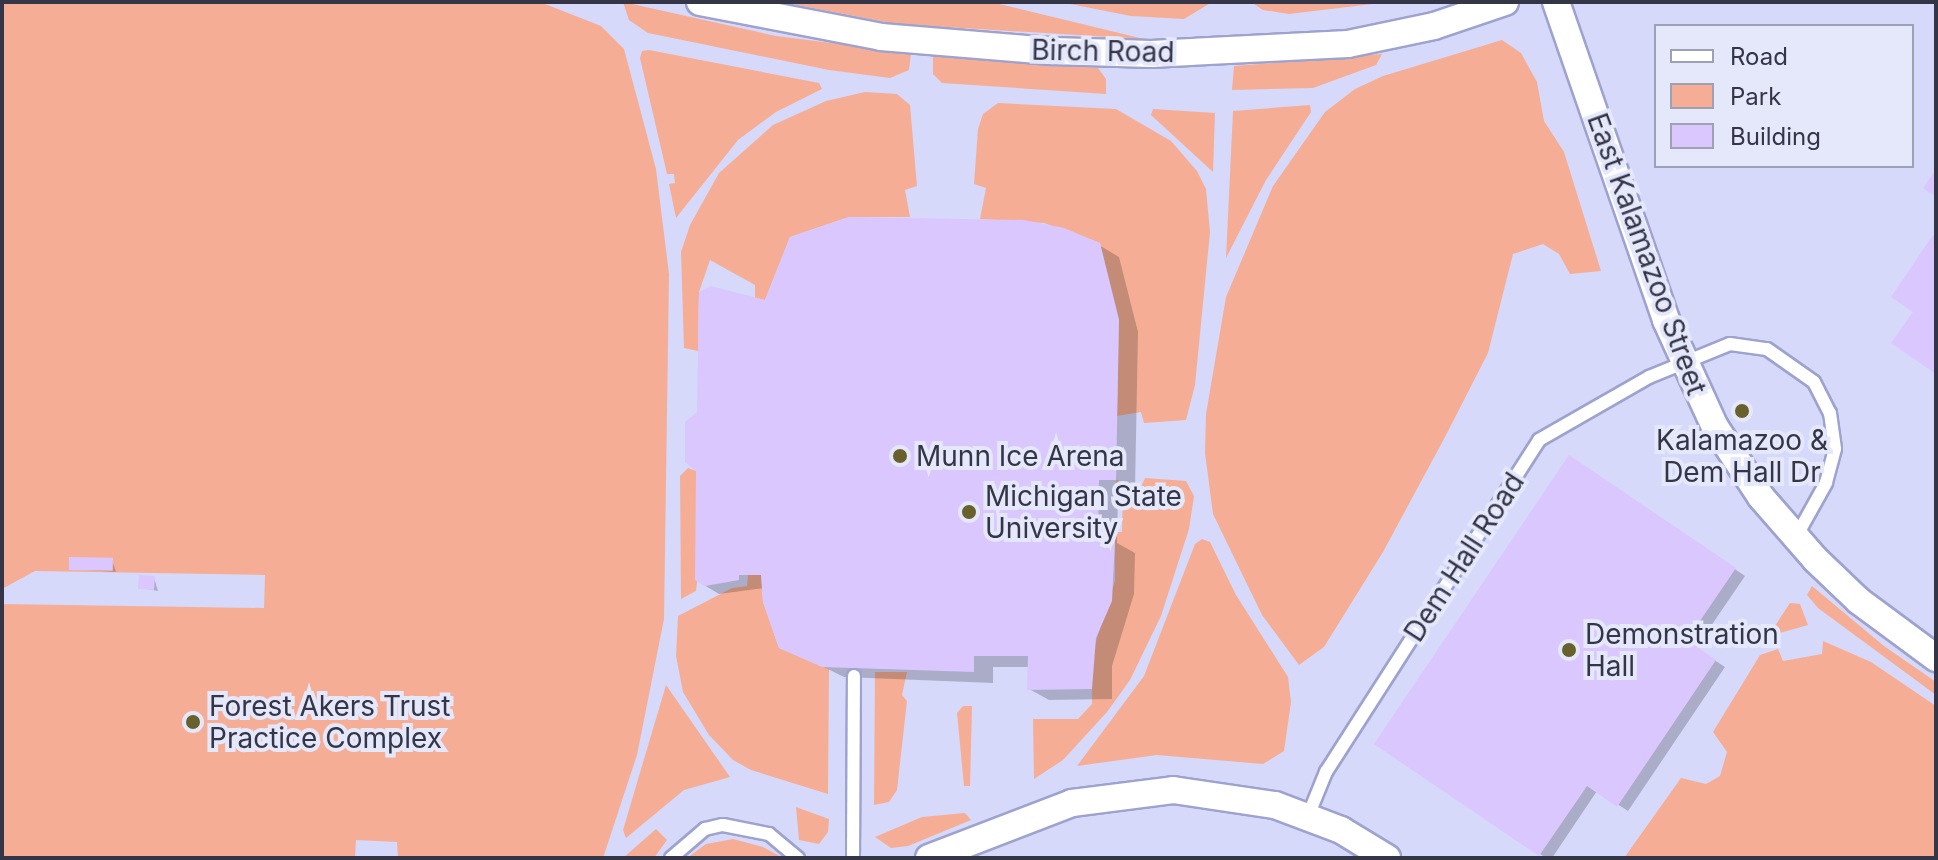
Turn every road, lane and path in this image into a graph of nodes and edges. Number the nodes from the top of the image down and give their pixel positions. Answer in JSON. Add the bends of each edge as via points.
{"nodes":[{"id":1,"x":700,"y":2,"type":"edge"},
{"id":2,"x":1505,"y":2,"type":"edge"},
{"id":3,"x":1556,"y":2,"type":"edge"},
{"id":4,"x":1682,"y":361,"type":"junction"},
{"id":5,"x":1796,"y":539,"type":"junction"},
{"id":6,"x":1936,"y":658,"type":"edge"},
{"id":7,"x":854,"y":676,"type":"dead end"},
{"id":8,"x":1308,"y":816,"type":"junction"},
{"id":9,"x":671,"y":858,"type":"edge"},
{"id":10,"x":798,"y":858,"type":"edge"},
{"id":11,"x":853,"y":858,"type":"edge"},
{"id":12,"x":929,"y":858,"type":"edge"},
{"id":13,"x":1387,"y":858,"type":"edge"}],
"edges":[{"from":1,"to":2,"type":"street","name":"Birch Road","via":[[881,37],[1151,54],[1348,44],[1434,26]]},
{"from":3,"to":4,"type":"street","name":"East Kalamazoo Street"},
{"from":4,"to":5,"type":"street","name":"East Kalamazoo Street","via":[[1731,452]]},
{"from":4,"to":5,"type":"lane","name":"Dem Hall Road","via":[[1730,344],[1749,345],[1785,357],[1814,382],[1830,413],[1835,449],[1826,483]]},
{"from":4,"to":8,"type":"lane","name":"Dem Hall Road","via":[[1539,440],[1326,772]]},
{"from":5,"to":6,"type":"street","name":"East Kalamazoo Street","via":[[1859,601]]},
{"from":7,"to":11,"type":"lane"},
{"from":8,"to":12,"type":"street","via":[[1241,797],[1139,791],[1072,803]]},
{"from":8,"to":13,"type":"street"},
{"from":9,"to":10,"type":"lane","via":[[705,829],[723,825],[769,834]]}]}
